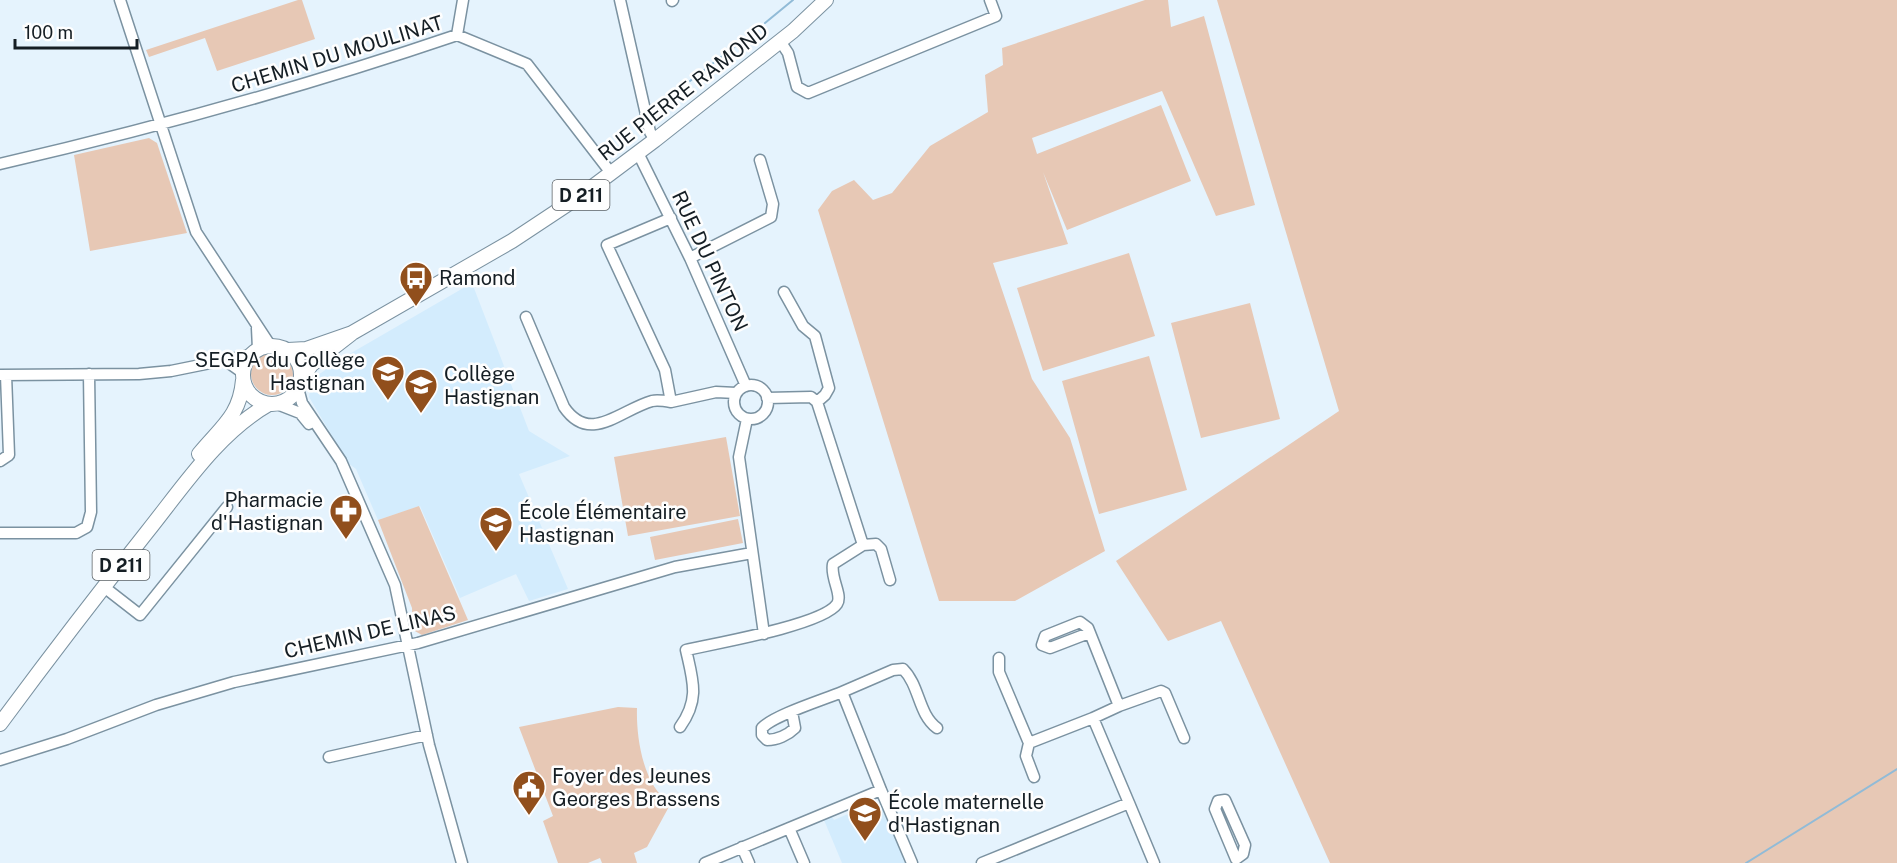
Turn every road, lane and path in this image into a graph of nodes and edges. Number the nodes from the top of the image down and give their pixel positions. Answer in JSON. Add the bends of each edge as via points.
{"nodes":[{"id":1,"x":120,"y":0,"type":"edge"},
{"id":2,"x":463,"y":0,"type":"edge"},
{"id":3,"x":620,"y":0,"type":"edge"},
{"id":4,"x":826,"y":0,"type":"edge"},
{"id":5,"x":838,"y":0,"type":"edge"},
{"id":6,"x":990,"y":0,"type":"edge"},
{"id":7,"x":793,"y":31,"type":"junction"},
{"id":8,"x":458,"y":35,"type":"junction"},
{"id":9,"x":780,"y":41,"type":"junction"},
{"id":10,"x":161,"y":125,"type":"junction"},
{"id":11,"x":655,"y":140,"type":"junction"},
{"id":12,"x":638,"y":153,"type":"junction"},
{"id":13,"x":760,"y":160,"type":"dead end"},
{"id":14,"x":0,"y":164,"type":"edge"},
{"id":15,"x":611,"y":173,"type":"junction"},
{"id":16,"x":671,"y":218,"type":"junction"},
{"id":17,"x":690,"y":258,"type":"junction"},
{"id":18,"x":784,"y":292,"type":"dead end"},
{"id":19,"x":526,"y":317,"type":"dead end"},
{"id":20,"x":352,"y":333,"type":"junction"},
{"id":21,"x":259,"y":350,"type":"junction"},
{"id":22,"x":288,"y":350,"type":"junction"},
{"id":23,"x":226,"y":361,"type":"junction"},
{"id":24,"x":89,"y":374,"type":"junction"},
{"id":25,"x":3,"y":375,"type":"edge"},
{"id":26,"x":243,"y":376,"type":"junction"},
{"id":27,"x":300,"y":384,"type":"junction"},
{"id":28,"x":746,"y":386,"type":"junction"},
{"id":29,"x":736,"y":393,"type":"junction"},
{"id":30,"x":767,"y":398,"type":"junction"},
{"id":31,"x":670,"y":402,"type":"junction"},
{"id":32,"x":817,"y":402,"type":"junction"},
{"id":33,"x":273,"y":404,"type":"junction"},
{"id":34,"x":747,"y":419,"type":"junction"},
{"id":35,"x":0,"y":461,"type":"edge"},
{"id":36,"x":227,"y":507,"type":"dead end"},
{"id":37,"x":0,"y":533,"type":"edge"},
{"id":38,"x":863,"y":545,"type":"junction"},
{"id":39,"x":752,"y":553,"type":"junction"},
{"id":40,"x":109,"y":568,"type":"junction"},
{"id":41,"x":890,"y":580,"type":"dead end"},
{"id":42,"x":104,"y":587,"type":"junction"},
{"id":43,"x":1089,"y":633,"type":"dead end"},
{"id":44,"x":764,"y":634,"type":"junction"},
{"id":45,"x":407,"y":646,"type":"junction"},
{"id":46,"x":999,"y":658,"type":"dead end"},
{"id":47,"x":842,"y":692,"type":"junction"},
{"id":48,"x":1119,"y":706,"type":"junction"},
{"id":49,"x":0,"y":712,"type":"edge"},
{"id":50,"x":792,"y":712,"type":"dead end"},
{"id":51,"x":1093,"y":718,"type":"junction"},
{"id":52,"x":0,"y":724,"type":"edge"},
{"id":53,"x":680,"y":727,"type":"dead end"},
{"id":54,"x":937,"y":728,"type":"dead end"},
{"id":55,"x":427,"y":735,"type":"junction"},
{"id":56,"x":1184,"y":738,"type":"dead end"},
{"id":57,"x":1029,"y":744,"type":"junction"},
{"id":58,"x":329,"y":757,"type":"dead end"},
{"id":59,"x":0,"y":760,"type":"edge"},
{"id":60,"x":1034,"y":777,"type":"dead end"},
{"id":61,"x":881,"y":790,"type":"junction"},
{"id":62,"x":1129,"y":803,"type":"junction"},
{"id":63,"x":789,"y":828,"type":"junction"},
{"id":64,"x":742,"y":847,"type":"junction"},
{"id":65,"x":1237,"y":861,"type":"edge"},
{"id":66,"x":459,"y":862,"type":"edge"},
{"id":67,"x":705,"y":863,"type":"edge"},
{"id":68,"x":749,"y":863,"type":"edge"},
{"id":69,"x":804,"y":863,"type":"edge"},
{"id":70,"x":912,"y":863,"type":"edge"},
{"id":71,"x":982,"y":863,"type":"edge"},
{"id":72,"x":1154,"y":863,"type":"edge"}],
"edges":[{"from":1,"to":10,"type":"street"},
{"from":2,"to":8,"type":"street"},
{"from":3,"to":11,"type":"street"},
{"from":4,"to":7,"type":"main road","name":"RUE PIERRE RAMOND","number":"D 211"},
{"from":5,"to":7,"type":"main road","name":"RUE PIERRE RAMOND","number":"D 211"},
{"from":6,"to":9,"type":"street","via":[[996,16],[808,93],[797,87],[788,52]]},
{"from":7,"to":9,"type":"main road","name":"RUE PIERRE RAMOND","number":"D 211"},
{"from":8,"to":10,"type":"street","name":"CHEMIN DU MOULINAT","via":[[334,77]]},
{"from":8,"to":15,"type":"street","name":"CHEMIN DU MOULINAT","via":[[527,63]]},
{"from":9,"to":11,"type":"main road","name":"RUE PIERRE RAMOND","number":"D 211"},
{"from":10,"to":14,"type":"street","name":"CHEMIN DU MOULINAT"},
{"from":10,"to":21,"type":"street","via":[[196,232],[257,328]]},
{"from":11,"to":12,"type":"main road","name":"RUE PIERRE RAMOND","number":"D 211"},
{"from":12,"to":15,"type":"main road","name":"RUE PIERRE RAMOND","number":"D 211"},
{"from":12,"to":16,"type":"street","name":"RUE DU PINTON"},
{"from":13,"to":17,"type":"street","via":[[773,204],[771,217]]},
{"from":15,"to":20,"type":"main road","name":"RUE PIERRE RAMOND","number":"D 211","via":[[512,241]]},
{"from":16,"to":17,"type":"street","name":"RUE DU PINTON"},
{"from":16,"to":31,"type":"street","via":[[607,244],[665,370]]},
{"from":17,"to":28,"type":"street","name":"RUE DU PINTON"},
{"from":18,"to":32,"type":"street","via":[[819,347],[829,388]]},
{"from":19,"to":31,"type":"street","via":[[572,418],[594,425],[654,400]]},
{"from":20,"to":22,"type":"main road","name":"RUE PIERRE RAMOND","number":"D 211","via":[[306,349]]},
{"from":20,"to":27,"type":"main road","name":"RUE PIERRE RAMOND","number":"D 211","via":[[311,365]]},
{"from":21,"to":22,"type":"main road"},
{"from":21,"to":23,"type":"street"},
{"from":21,"to":26,"type":"main road"},
{"from":22,"to":27,"type":"main road","via":[[299,363]]},
{"from":23,"to":24,"type":"street","via":[[171,371]]},
{"from":23,"to":26,"type":"street"},
{"from":24,"to":25,"type":"street"},
{"from":24,"to":37,"type":"street","via":[[91,512],[87,527],[76,533]]},
{"from":25,"to":35,"type":"street","via":[[9,455]]},
{"from":26,"to":33,"type":"main road","via":[[252,396]]},
{"from":26,"to":40,"type":"main road","number":"D 211","via":[[241,402],[236,410]]},
{"from":27,"to":33,"type":"main road","via":[[293,396]]},
{"from":27,"to":45,"type":"street","via":[[302,403],[340,461],[388,568],[400,601]]},
{"from":28,"to":29,"type":"street"},
{"from":28,"to":30,"type":"street","via":[[757,387]]},
{"from":29,"to":31,"type":"street","via":[[716,392]]},
{"from":29,"to":34,"type":"street","via":[[734,407]]},
{"from":30,"to":32,"type":"street","via":[[811,397]]},
{"from":30,"to":34,"type":"street","via":[[762,414]]},
{"from":32,"to":38,"type":"street"},
{"from":33,"to":42,"type":"main road","number":"D 211","via":[[244,421],[215,449]]},
{"from":33,"to":45,"type":"street","via":[[295,410],[306,419],[334,464],[382,570],[400,636]]},
{"from":34,"to":39,"type":"street","via":[[739,457]]},
{"from":36,"to":42,"type":"street","via":[[140,615]]},
{"from":38,"to":41,"type":"street","via":[[876,544],[881,549]]},
{"from":38,"to":44,"type":"street","via":[[834,564],[831,573],[838,604],[828,612]]},
{"from":39,"to":44,"type":"street"},
{"from":39,"to":45,"type":"street","name":"CHEMIN DE LINAS","via":[[675,567]]},
{"from":40,"to":42,"type":"street"},
{"from":40,"to":49,"type":"main road","number":"D 211"},
{"from":42,"to":52,"type":"main road","number":"D 211"},
{"from":43,"to":48,"type":"street"},
{"from":44,"to":53,"type":"street","via":[[686,650],[694,685],[692,709]]},
{"from":45,"to":55,"type":"street"},
{"from":45,"to":59,"type":"street","name":"CHEMIN DE LINAS","via":[[234,682]]},
{"from":46,"to":57,"type":"street","via":[[999,672]]},
{"from":47,"to":50,"type":"street"},
{"from":47,"to":54,"type":"street","via":[[903,669],[910,676],[928,722]]},
{"from":47,"to":61,"type":"street"},
{"from":48,"to":51,"type":"street"},
{"from":48,"to":56,"type":"street","via":[[1161,691]]},
{"from":51,"to":57,"type":"street"},
{"from":51,"to":62,"type":"street"},
{"from":55,"to":58,"type":"street"},
{"from":55,"to":66,"type":"street"},
{"from":57,"to":60,"type":"street","via":[[1026,756]]},
{"from":61,"to":63,"type":"street"},
{"from":61,"to":70,"type":"street"},
{"from":62,"to":71,"type":"street"},
{"from":62,"to":72,"type":"street"},
{"from":63,"to":64,"type":"street"},
{"from":63,"to":69,"type":"street"},
{"from":64,"to":67,"type":"street"},
{"from":64,"to":68,"type":"street"},
{"from":65,"to":65,"type":"street","via":[[1215,809],[1218,801],[1228,804],[1245,845]]}]}
